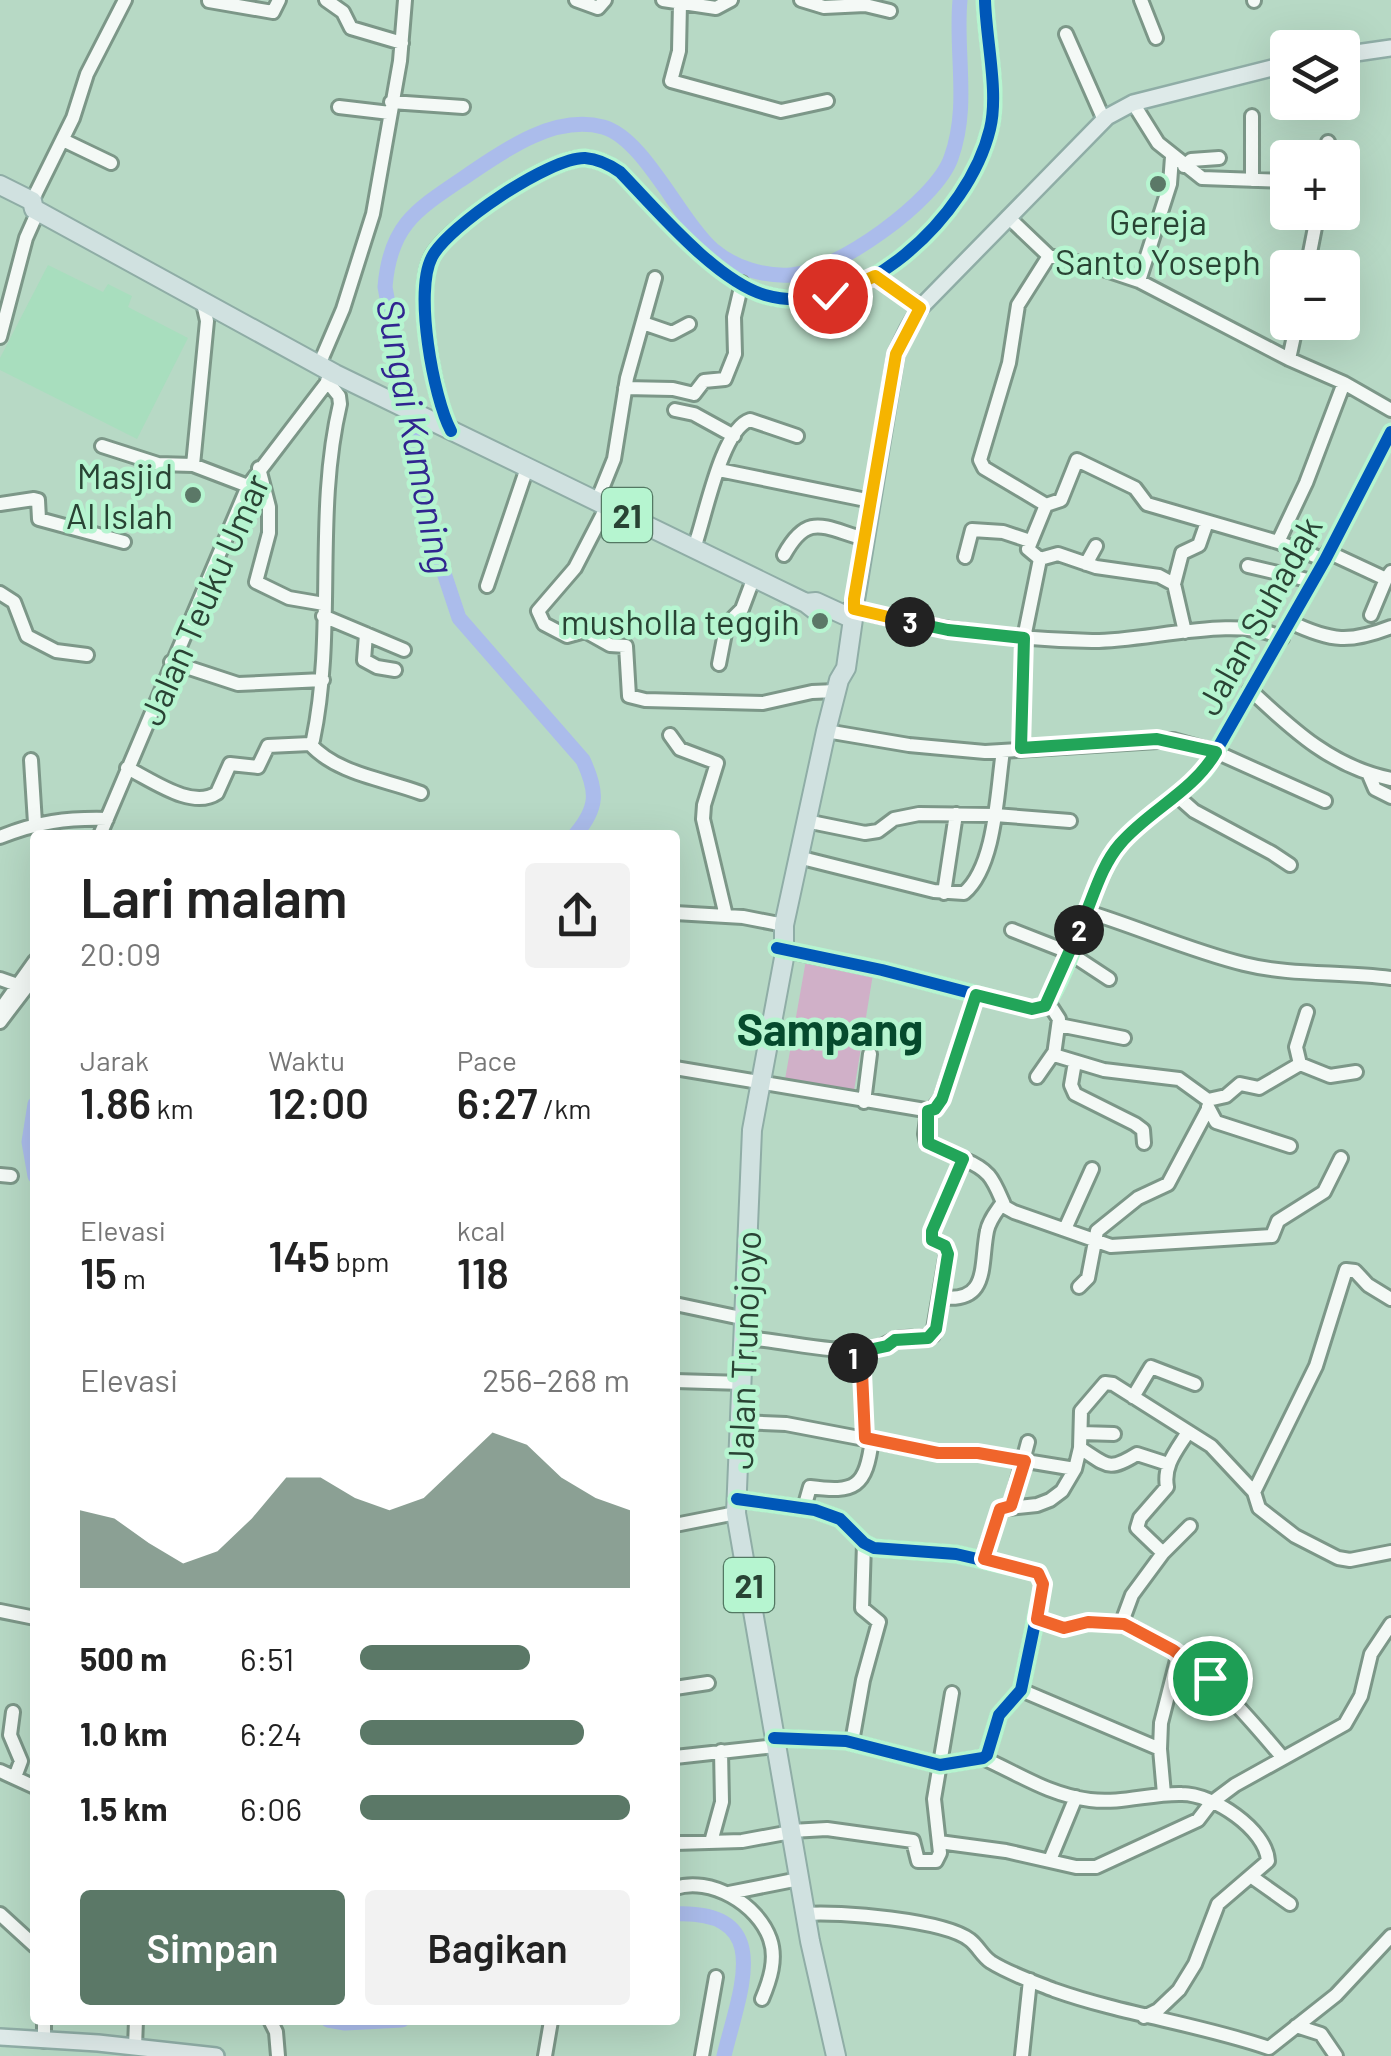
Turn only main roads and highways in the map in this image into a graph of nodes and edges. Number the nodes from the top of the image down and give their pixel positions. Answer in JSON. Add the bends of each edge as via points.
{"nodes":[{"id":1,"x":1391,"y":48,"type":"edge"},
{"id":2,"x":1360,"y":53,"type":"edge"},
{"id":3,"x":1270,"y":68,"type":"edge"},
{"id":4,"x":0,"y":185,"type":"edge"},
{"id":5,"x":0,"y":197,"type":"edge"},
{"id":6,"x":35,"y":207,"type":"junction"},
{"id":7,"x":849,"y":614,"type":"junction"},
{"id":8,"x":0,"y":2037,"type":"edge"},
{"id":9,"x":98,"y":2050,"type":"edge"},
{"id":10,"x":216,"y":2056,"type":"edge"},
{"id":11,"x":836,"y":2056,"type":"edge"}],
"edges":[{"from":1,"to":2,"type":"main road"},
{"from":3,"to":7,"type":"main road","via":[[1132,103],[1104,120],[920,308],[896,354]]},
{"from":4,"to":6,"type":"highway","number":"21"},
{"from":5,"to":6,"type":"highway","number":"21","via":[[29,213]]},
{"from":6,"to":7,"type":"highway","number":"21","via":[[328,374],[812,609]]},
{"from":7,"to":11,"type":"highway","name":"Jalan Trunojoyo","number":"21","via":[[846,668],[798,857],[754,1115],[737,1506],[774,1742]]},
{"from":8,"to":9,"type":"main road"},
{"from":9,"to":10,"type":"main road"}]}
